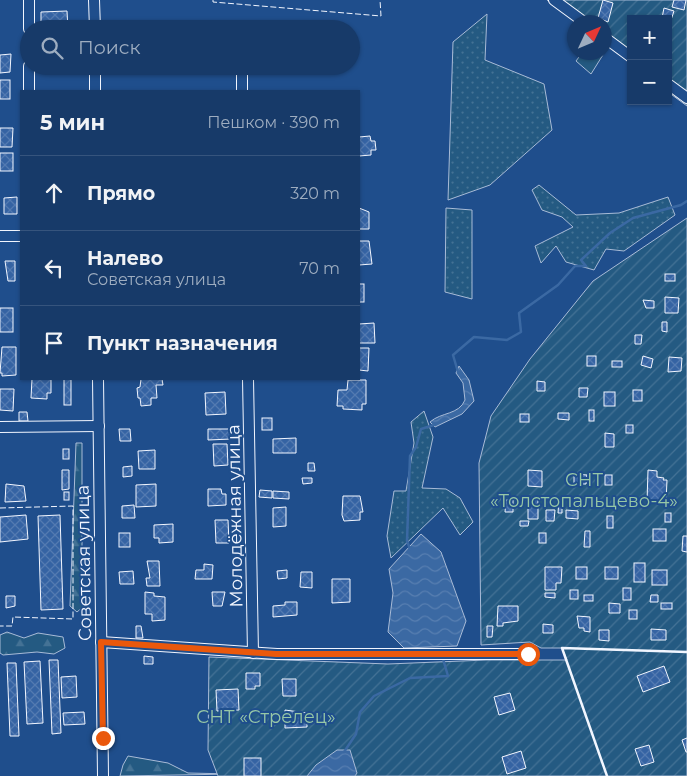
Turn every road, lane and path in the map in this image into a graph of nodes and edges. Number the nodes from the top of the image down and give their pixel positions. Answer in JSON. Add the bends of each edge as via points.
{"nodes":[{"id":1,"x":29,"y":0,"type":"edge"},
{"id":2,"x":94,"y":0,"type":"edge"},
{"id":3,"x":554,"y":0,"type":"edge"},
{"id":4,"x":574,"y":15,"type":"edge"},
{"id":5,"x":29,"y":20,"type":"edge"},
{"id":6,"x":94,"y":20,"type":"edge"},
{"id":7,"x":612,"y":43,"type":"edge"},
{"id":8,"x":627,"y":54,"type":"edge"},
{"id":9,"x":29,"y":75,"type":"edge"},
{"id":10,"x":95,"y":75,"type":"edge"},
{"id":11,"x":242,"y":75,"type":"edge"},
{"id":12,"x":672,"y":87,"type":"edge"},
{"id":13,"x":29,"y":90,"type":"edge"},
{"id":14,"x":95,"y":90,"type":"edge"},
{"id":15,"x":242,"y":90,"type":"edge"},
{"id":16,"x":687,"y":98,"type":"edge"},
{"id":17,"x":0,"y":236,"type":"edge"},
{"id":18,"x":20,"y":236,"type":"edge"},
{"id":19,"x":98,"y":380,"type":"edge"},
{"id":20,"x":248,"y":380,"type":"edge"},
{"id":21,"x":99,"y":426,"type":"junction"},
{"id":22,"x":0,"y":428,"type":"edge"},
{"id":23,"x":101,"y":642,"type":"junction"},
{"id":24,"x":253,"y":653,"type":"junction"},
{"id":25,"x":528,"y":654,"type":"dead end"},
{"id":26,"x":103,"y":776,"type":"edge"}],
"edges":[{"from":1,"to":5,"type":"street"},
{"from":2,"to":6,"type":"street"},
{"from":3,"to":4,"type":"street"},
{"from":7,"to":8,"type":"street"},
{"from":9,"to":13,"type":"street"},
{"from":10,"to":14,"type":"street"},
{"from":11,"to":15,"type":"street"},
{"from":12,"to":16,"type":"street"},
{"from":17,"to":18,"type":"street"},
{"from":19,"to":21,"type":"street","name":"Советская улица"},
{"from":20,"to":24,"type":"street","name":"Молодёжная улица"},
{"from":21,"to":22,"type":"street"},
{"from":21,"to":23,"type":"street","name":"Советская улица"},
{"from":23,"to":24,"type":"street"},
{"from":23,"to":26,"type":"street","name":"Советская улица"},
{"from":24,"to":25,"type":"street"}]}
